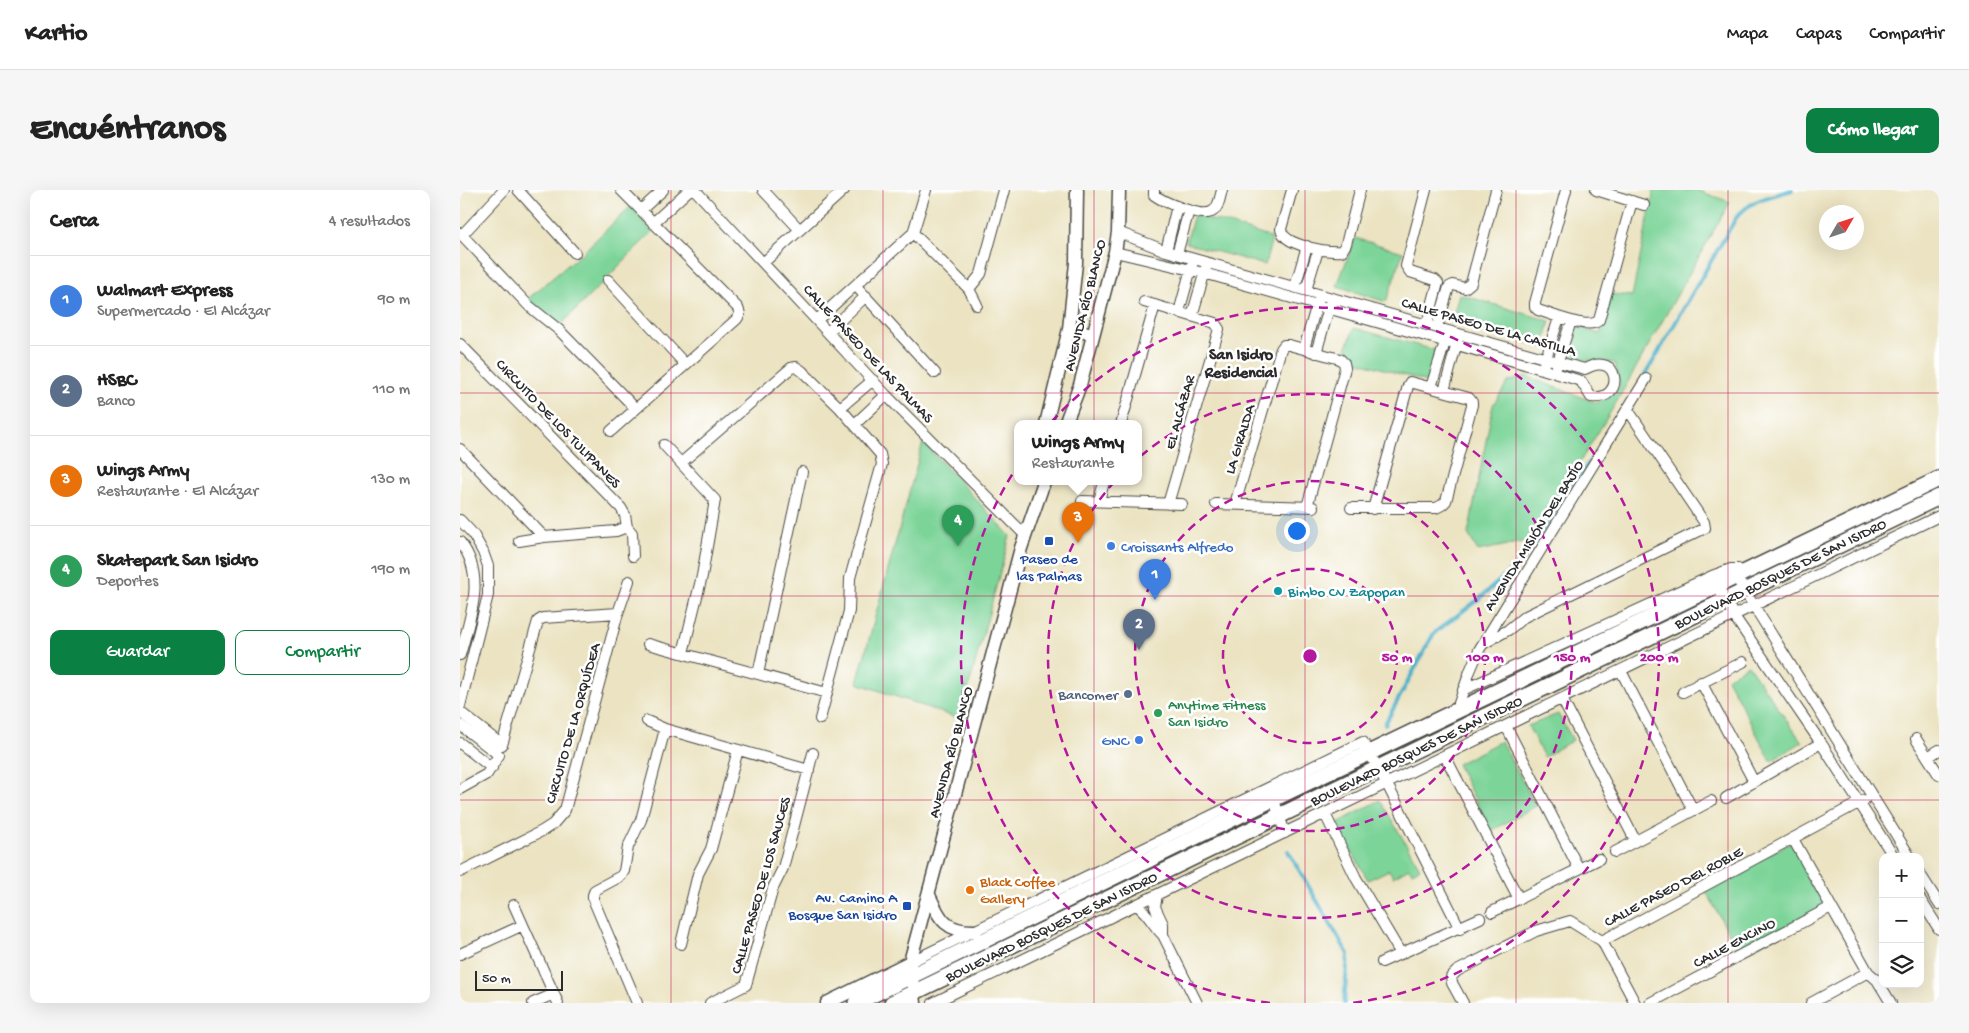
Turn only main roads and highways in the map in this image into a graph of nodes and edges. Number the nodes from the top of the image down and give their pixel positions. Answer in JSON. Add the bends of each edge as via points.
{"nodes":[{"id":1,"x":1939,"y":480,"type":"edge"},
{"id":2,"x":1939,"y":497,"type":"edge"},
{"id":3,"x":1738,"y":579,"type":"junction"},
{"id":4,"x":1718,"y":588,"type":"junction"},
{"id":5,"x":914,"y":998,"type":"edge"},
{"id":6,"x":856,"y":1003,"type":"edge"},
{"id":7,"x":892,"y":1003,"type":"edge"}],
"edges":[{"from":1,"to":3,"type":"main road","name":"BOULEVARD BOSQUES DE SAN ISIDRO"},
{"from":2,"to":3,"type":"main road","name":"BOULEVARD BOSQUES DE SAN ISIDRO"},
{"from":3,"to":4,"type":"main road","name":"BOULEVARD BOSQUES DE SAN ISIDRO"},
{"from":4,"to":5,"type":"main road","name":"BOULEVARD BOSQUES DE SAN ISIDRO","via":[[1378,768]]},
{"from":4,"to":6,"type":"main road","name":"BOULEVARD BOSQUES DE SAN ISIDRO","via":[[1456,712],[1366,748],[1271,793],[911,969]]},
{"from":5,"to":7,"type":"main road","name":"BOULEVARD BOSQUES DE SAN ISIDRO"}]}
